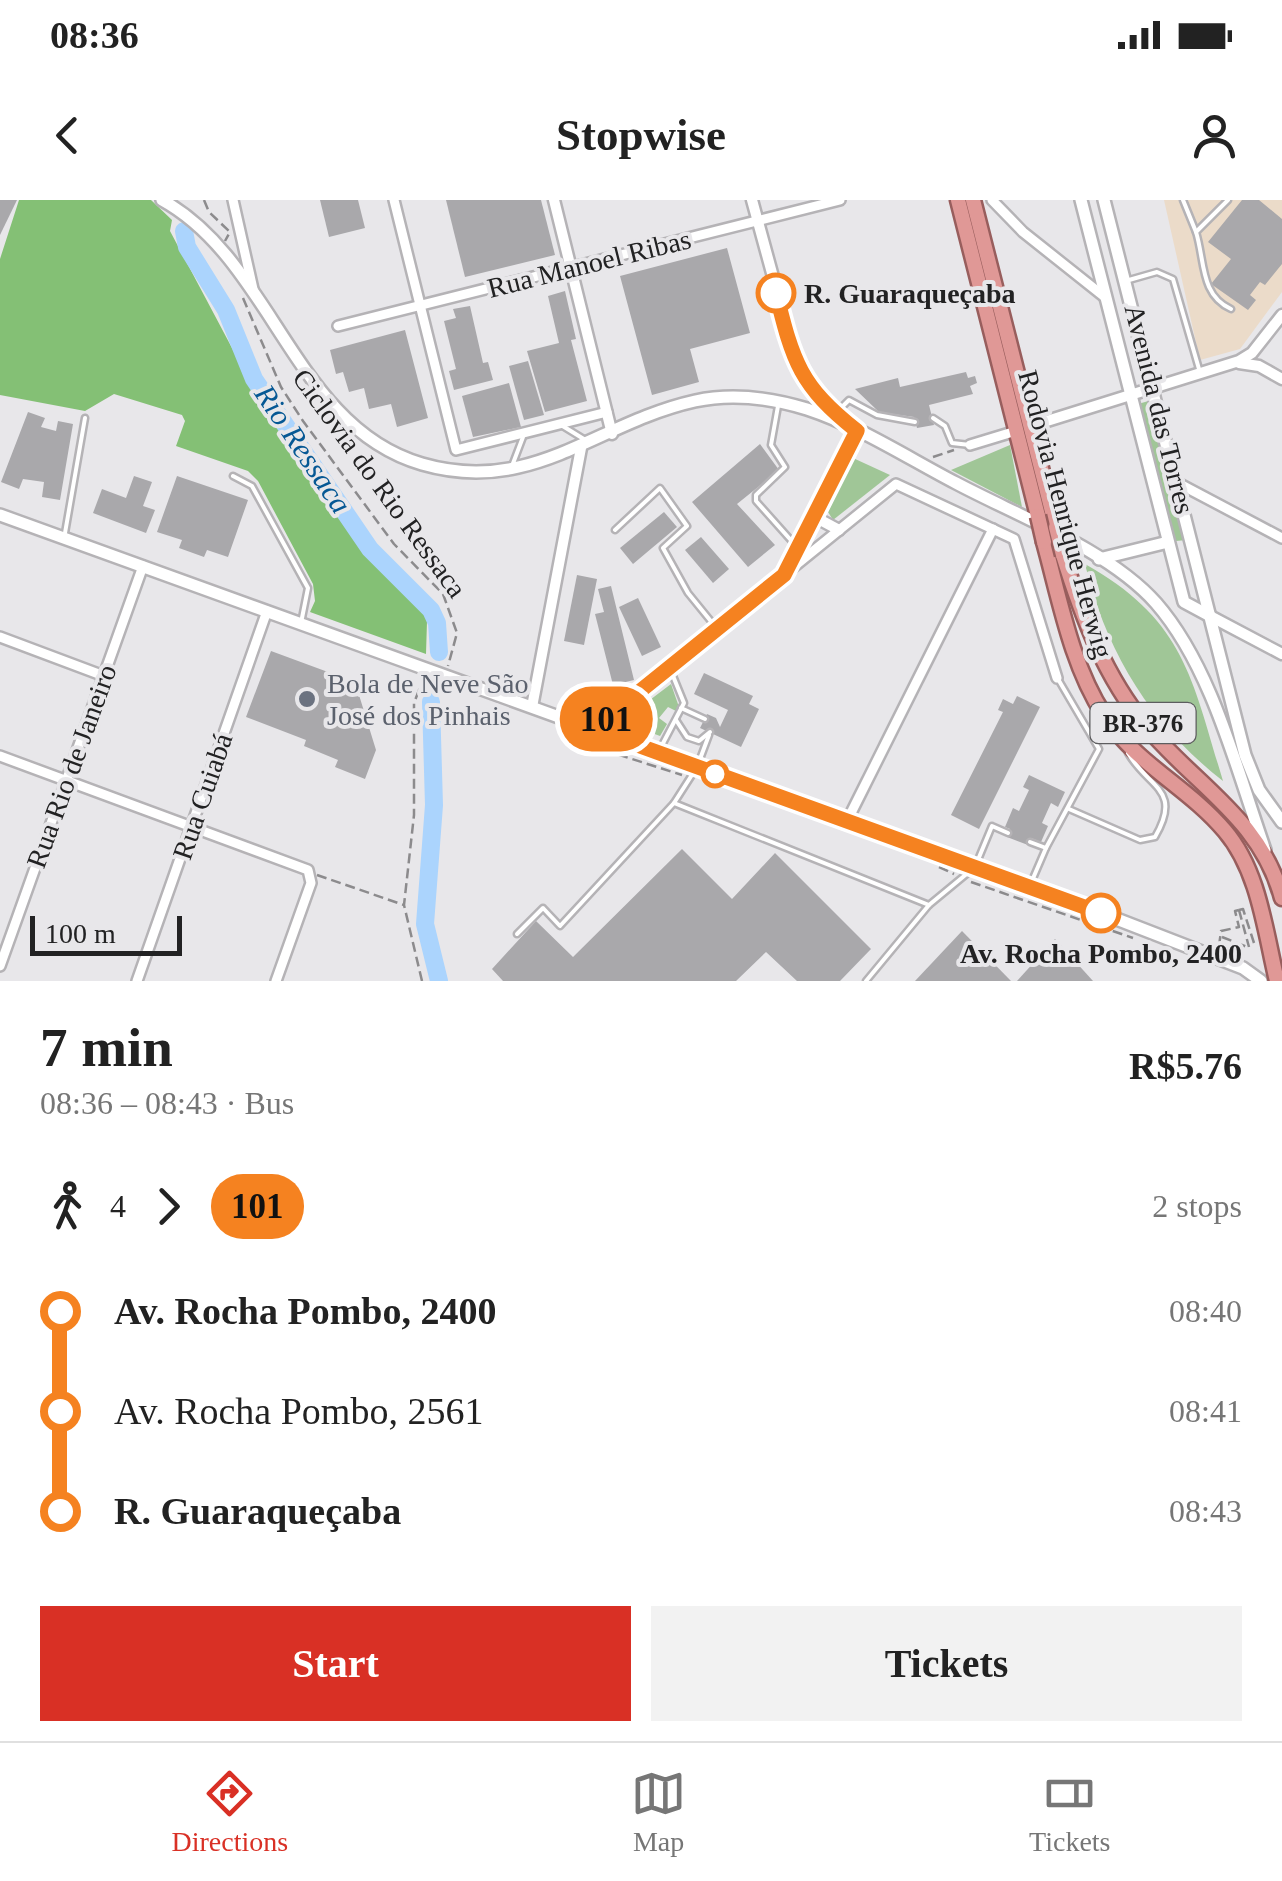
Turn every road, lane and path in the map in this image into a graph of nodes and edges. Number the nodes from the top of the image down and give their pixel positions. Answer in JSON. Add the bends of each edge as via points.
{"nodes":[{"id":1,"x":162,"y":200,"type":"edge"},
{"id":2,"x":204,"y":200,"type":"edge"},
{"id":3,"x":232,"y":200,"type":"edge"},
{"id":4,"x":394,"y":200,"type":"edge"},
{"id":5,"x":554,"y":200,"type":"edge"},
{"id":6,"x":752,"y":200,"type":"edge"},
{"id":7,"x":840,"y":200,"type":"edge"},
{"id":8,"x":958,"y":200,"type":"edge"},
{"id":9,"x":974,"y":200,"type":"edge"},
{"id":10,"x":992,"y":200,"type":"edge"},
{"id":11,"x":1081,"y":200,"type":"edge"},
{"id":12,"x":1104,"y":200,"type":"edge"},
{"id":13,"x":1183,"y":200,"type":"edge"},
{"id":14,"x":1228,"y":200,"type":"edge"},
{"id":15,"x":824,"y":202,"type":"edge"},
{"id":16,"x":758,"y":221,"type":"junction"},
{"id":17,"x":1196,"y":232,"type":"junction"},
{"id":18,"x":218,"y":246,"type":"junction"},
{"id":19,"x":571,"y":268,"type":"junction"},
{"id":20,"x":1125,"y":281,"type":"junction"},
{"id":21,"x":248,"y":294,"type":"junction"},
{"id":22,"x":1106,"y":298,"type":"junction"},
{"id":23,"x":420,"y":305,"type":"junction"},
{"id":24,"x":1231,"y":310,"type":"dead end"},
{"id":25,"x":1282,"y":314,"type":"edge"},
{"id":26,"x":338,"y":326,"type":"dead end"},
{"id":27,"x":1261,"y":341,"type":"junction"},
{"id":28,"x":1233,"y":363,"type":"junction"},
{"id":29,"x":1268,"y":371,"type":"junction"},
{"id":30,"x":1200,"y":374,"type":"junction"},
{"id":31,"x":1282,"y":379,"type":"edge"},
{"id":32,"x":1152,"y":388,"type":"junction"},
{"id":33,"x":1131,"y":395,"type":"junction"},
{"id":34,"x":780,"y":402,"type":"junction"},
{"id":35,"x":606,"y":412,"type":"junction"},
{"id":36,"x":85,"y":418,"type":"dead end"},
{"id":37,"x":933,"y":418,"type":"dead end"},
{"id":38,"x":915,"y":422,"type":"dead end"},
{"id":39,"x":558,"y":424,"type":"junction"},
{"id":40,"x":1024,"y":428,"type":"junction"},
{"id":41,"x":857,"y":431,"type":"junction"},
{"id":42,"x":524,"y":433,"type":"junction"},
{"id":43,"x":612,"y":434,"type":"junction"},
{"id":44,"x":586,"y":445,"type":"junction"},
{"id":45,"x":970,"y":445,"type":"junction"},
{"id":46,"x":916,"y":462,"type":"junction"},
{"id":47,"x":510,"y":471,"type":"junction"},
{"id":48,"x":233,"y":476,"type":"dead end"},
{"id":49,"x":1176,"y":482,"type":"junction"},
{"id":50,"x":0,"y":514,"type":"edge"},
{"id":51,"x":813,"y":516,"type":"junction"},
{"id":52,"x":616,"y":530,"type":"dead end"},
{"id":53,"x":839,"y":530,"type":"junction"},
{"id":54,"x":993,"y":530,"type":"junction"},
{"id":55,"x":63,"y":537,"type":"junction"},
{"id":56,"x":1282,"y":538,"type":"edge"},
{"id":57,"x":1192,"y":545,"type":"junction"},
{"id":58,"x":1169,"y":546,"type":"junction"},
{"id":59,"x":798,"y":548,"type":"junction"},
{"id":60,"x":1099,"y":560,"type":"junction"},
{"id":61,"x":143,"y":566,"type":"junction"},
{"id":62,"x":784,"y":575,"type":"junction"},
{"id":63,"x":267,"y":611,"type":"junction"},
{"id":64,"x":1210,"y":616,"type":"junction"},
{"id":65,"x":300,"y":623,"type":"junction"},
{"id":66,"x":718,"y":629,"type":"junction"},
{"id":67,"x":0,"y":637,"type":"edge"},
{"id":68,"x":1282,"y":654,"type":"edge"},
{"id":69,"x":670,"y":668,"type":"junction"},
{"id":70,"x":444,"y":674,"type":"junction"},
{"id":71,"x":104,"y":676,"type":"junction"},
{"id":72,"x":1058,"y":678,"type":"joint"},
{"id":73,"x":1205,"y":686,"type":"junction"},
{"id":74,"x":532,"y":707,"type":"junction"},
{"id":75,"x":681,"y":708,"type":"junction"},
{"id":76,"x":704,"y":719,"type":"dead end"},
{"id":77,"x":676,"y":720,"type":"junction"},
{"id":78,"x":593,"y":729,"type":"junction"},
{"id":79,"x":1126,"y":744,"type":"junction"},
{"id":80,"x":658,"y":753,"type":"junction"},
{"id":81,"x":1245,"y":754,"type":"junction"},
{"id":82,"x":0,"y":756,"type":"edge"},
{"id":83,"x":661,"y":770,"type":"dead end"},
{"id":84,"x":694,"y":772,"type":"junction"},
{"id":85,"x":66,"y":780,"type":"junction"},
{"id":86,"x":674,"y":803,"type":"junction"},
{"id":87,"x":1069,"y":808,"type":"junction"},
{"id":88,"x":847,"y":821,"type":"junction"},
{"id":89,"x":1282,"y":822,"type":"edge"},
{"id":90,"x":191,"y":826,"type":"junction"},
{"id":91,"x":1008,"y":832,"type":"dead end"},
{"id":92,"x":1030,"y":842,"type":"dead end"},
{"id":93,"x":1046,"y":848,"type":"junction"},
{"id":94,"x":1269,"y":860,"type":"junction"},
{"id":95,"x":975,"y":867,"type":"junction"},
{"id":96,"x":311,"y":873,"type":"junction"},
{"id":97,"x":976,"y":885,"type":"dead end"},
{"id":98,"x":1029,"y":887,"type":"junction"},
{"id":99,"x":1282,"y":898,"type":"edge"},
{"id":100,"x":404,"y":905,"type":"junction"},
{"id":101,"x":929,"y":905,"type":"junction"},
{"id":102,"x":1239,"y":910,"type":"junction"},
{"id":103,"x":517,"y":934,"type":"dead end"},
{"id":104,"x":1222,"y":938,"type":"junction"},
{"id":105,"x":1138,"y":940,"type":"dead end"},
{"id":106,"x":1256,"y":942,"type":"dead end"},
{"id":107,"x":1219,"y":944,"type":"dead end"},
{"id":108,"x":0,"y":966,"type":"edge"},
{"id":109,"x":278,"y":980,"type":"edge"},
{"id":110,"x":137,"y":981,"type":"edge"},
{"id":111,"x":422,"y":981,"type":"edge"},
{"id":112,"x":866,"y":981,"type":"edge"},
{"id":113,"x":1261,"y":981,"type":"edge"},
{"id":114,"x":1276,"y":981,"type":"edge"}],
"edges":[{"from":1,"to":18,"type":"main road"},
{"from":2,"to":18,"type":"path","via":[[230,232]]},
{"from":3,"to":21,"type":"street"},
{"from":4,"to":23,"type":"street"},
{"from":5,"to":19,"type":"street"},
{"from":6,"to":16,"type":"street"},
{"from":7,"to":15,"type":"street","name":"Rua Manoel Ribas"},
{"from":8,"to":40,"type":"highway","name":"Rodovia Henrique Herwig","number":"BR-376"},
{"from":9,"to":40,"type":"highway","name":"Rodovia Henrique Herwig","number":"BR-376"},
{"from":10,"to":22,"type":"street"},
{"from":11,"to":22,"type":"main road","name":"Avenida das Torres"},
{"from":12,"to":20,"type":"main road","name":"Avenida das Torres"},
{"from":13,"to":17,"type":"lane"},
{"from":14,"to":17,"type":"lane"},
{"from":15,"to":16,"type":"street","name":"Rua Manoel Ribas"},
{"from":16,"to":19,"type":"street","name":"Rua Manoel Ribas"},
{"from":16,"to":41,"type":"street","via":[[798,368],[819,400]]},
{"from":17,"to":24,"type":"lane","via":[[1209,291]]},
{"from":18,"to":21,"type":"main road"},
{"from":19,"to":23,"type":"street","name":"Rua Manoel Ribas"},
{"from":19,"to":35,"type":"street"},
{"from":20,"to":30,"type":"lane","via":[[1158,272],[1172,279]]},
{"from":20,"to":32,"type":"main road","name":"Avenida das Torres"},
{"from":21,"to":47,"type":"main road","via":[[338,411],[378,444],[446,470]]},
{"from":21,"to":70,"type":"path","name":"Ciclovia do Rio Ressaca","via":[[281,387],[303,422],[394,544],[443,594],[457,633]]},
{"from":22,"to":33,"type":"main road","name":"Avenida das Torres"},
{"from":23,"to":26,"type":"street","name":"Rua Manoel Ribas"},
{"from":23,"to":42,"type":"street","via":[[456,450]]},
{"from":25,"to":27,"type":"street"},
{"from":27,"to":28,"type":"street"},
{"from":27,"to":29,"type":"street"},
{"from":28,"to":29,"type":"street"},
{"from":28,"to":30,"type":"street"},
{"from":29,"to":31,"type":"street"},
{"from":30,"to":32,"type":"street"},
{"from":32,"to":33,"type":"street"},
{"from":32,"to":49,"type":"main road","name":"Avenida das Torres"},
{"from":33,"to":40,"type":"street"},
{"from":33,"to":58,"type":"main road","name":"Avenida das Torres"},
{"from":34,"to":41,"type":"main road"},
{"from":34,"to":43,"type":"main road","via":[[694,402]]},
{"from":34,"to":59,"type":"lane","via":[[770,445],[785,468],[756,501]]},
{"from":35,"to":39,"type":"street"},
{"from":35,"to":43,"type":"street"},
{"from":36,"to":55,"type":"lane"},
{"from":37,"to":45,"type":"lane","via":[[952,443]]},
{"from":38,"to":41,"type":"lane","via":[[877,415],[849,400],[841,408]]},
{"from":39,"to":42,"type":"street"},
{"from":39,"to":44,"type":"lane"},
{"from":40,"to":45,"type":"street"},
{"from":40,"to":79,"type":"highway","name":"Rodovia Henrique Herwig","number":"BR-376","bridge":true,"via":[[1044,542],[1082,673]]},
{"from":40,"to":94,"type":"highway","name":"Rodovia Henrique Herwig","number":"BR-376","bridge":true,"via":[[1085,621],[1133,710],[1238,814]]},
{"from":41,"to":46,"type":"main road"},
{"from":41,"to":51,"type":"street"},
{"from":42,"to":47,"type":"lane"},
{"from":43,"to":44,"type":"main road"},
{"from":44,"to":47,"type":"main road"},
{"from":44,"to":74,"type":"street"},
{"from":45,"to":46,"type":"path"},
{"from":46,"to":60,"type":"main road"},
{"from":48,"to":65,"type":"lane","via":[[252,486],[308,588]]},
{"from":49,"to":56,"type":"street"},
{"from":49,"to":57,"type":"main road","name":"Avenida das Torres"},
{"from":50,"to":55,"type":"main road"},
{"from":51,"to":53,"type":"street"},
{"from":51,"to":59,"type":"street"},
{"from":52,"to":66,"type":"lane","via":[[660,488],[686,526],[663,548]]},
{"from":53,"to":54,"type":"street","via":[[896,484]]},
{"from":53,"to":62,"type":"street"},
{"from":54,"to":72,"type":"street","via":[[1014,539]]},
{"from":54,"to":88,"type":"street"},
{"from":55,"to":61,"type":"main road"},
{"from":57,"to":58,"type":"main road"},
{"from":57,"to":64,"type":"main road","name":"Avenida das Torres"},
{"from":58,"to":60,"type":"main road"},
{"from":58,"to":64,"type":"main road","name":"Avenida das Torres","via":[[1184,602]]},
{"from":59,"to":62,"type":"street"},
{"from":60,"to":73,"type":"main road","via":[[1155,602]]},
{"from":61,"to":63,"type":"main road"},
{"from":61,"to":71,"type":"street","name":"Rua Rio de Janeiro"},
{"from":62,"to":66,"type":"street"},
{"from":63,"to":65,"type":"main road"},
{"from":63,"to":90,"type":"street","name":"Rua Cuiabá"},
{"from":64,"to":68,"type":"street"},
{"from":64,"to":81,"type":"main road","name":"Avenida das Torres"},
{"from":65,"to":70,"type":"main road"},
{"from":66,"to":69,"type":"street"},
{"from":67,"to":71,"type":"street"},
{"from":69,"to":75,"type":"lane"},
{"from":69,"to":78,"type":"street"},
{"from":70,"to":74,"type":"main road"},
{"from":70,"to":100,"type":"path","via":[[440,684],[419,690],[414,703],[414,815]]},
{"from":71,"to":85,"type":"street","name":"Rua Rio de Janeiro"},
{"from":72,"to":87,"type":"lane","via":[[1100,750]]},
{"from":73,"to":81,"type":"main road"},
{"from":73,"to":94,"type":"main road"},
{"from":74,"to":78,"type":"main road"},
{"from":75,"to":76,"type":"lane"},
{"from":75,"to":77,"type":"lane"},
{"from":77,"to":80,"type":"lane"},
{"from":77,"to":84,"type":"lane","via":[[687,737],[699,741],[709,734]]},
{"from":78,"to":80,"type":"main road"},
{"from":79,"to":87,"type":"lane","via":[[1136,767],[1166,797],[1155,837],[1140,840]]},
{"from":79,"to":114,"type":"highway","name":"Rodovia Henrique Herwig","number":"BR-376","via":[[1216,820],[1236,846],[1256,893]]},
{"from":80,"to":84,"type":"main road"},
{"from":81,"to":89,"type":"main road"},
{"from":82,"to":85,"type":"street"},
{"from":83,"to":84,"type":"path"},
{"from":84,"to":86,"type":"lane"},
{"from":84,"to":88,"type":"main road"},
{"from":85,"to":90,"type":"street"},
{"from":85,"to":108,"type":"street","name":"Rua Rio de Janeiro"},
{"from":86,"to":101,"type":"lane"},
{"from":86,"to":103,"type":"lane","via":[[560,926],[543,908]]},
{"from":87,"to":93,"type":"lane"},
{"from":88,"to":95,"type":"main road"},
{"from":90,"to":96,"type":"street"},
{"from":90,"to":110,"type":"street","name":"Rua Cuiabá"},
{"from":91,"to":95,"type":"lane","via":[[992,826]]},
{"from":92,"to":93,"type":"lane"},
{"from":93,"to":98,"type":"lane"},
{"from":94,"to":99,"type":"highway"},
{"from":95,"to":98,"type":"main road"},
{"from":95,"to":101,"type":"lane"},
{"from":96,"to":100,"type":"path"},
{"from":96,"to":109,"type":"street"},
{"from":97,"to":105,"type":"path"},
{"from":98,"to":113,"type":"main road","via":[[1214,956]]},
{"from":100,"to":111,"type":"path"},
{"from":101,"to":112,"type":"lane"},
{"from":102,"to":104,"type":"path","via":[[1239,927],[1222,932]]},
{"from":102,"to":104,"type":"path","via":[[1248,948]]},
{"from":102,"to":106,"type":"path"},
{"from":104,"to":107,"type":"path"}]}
